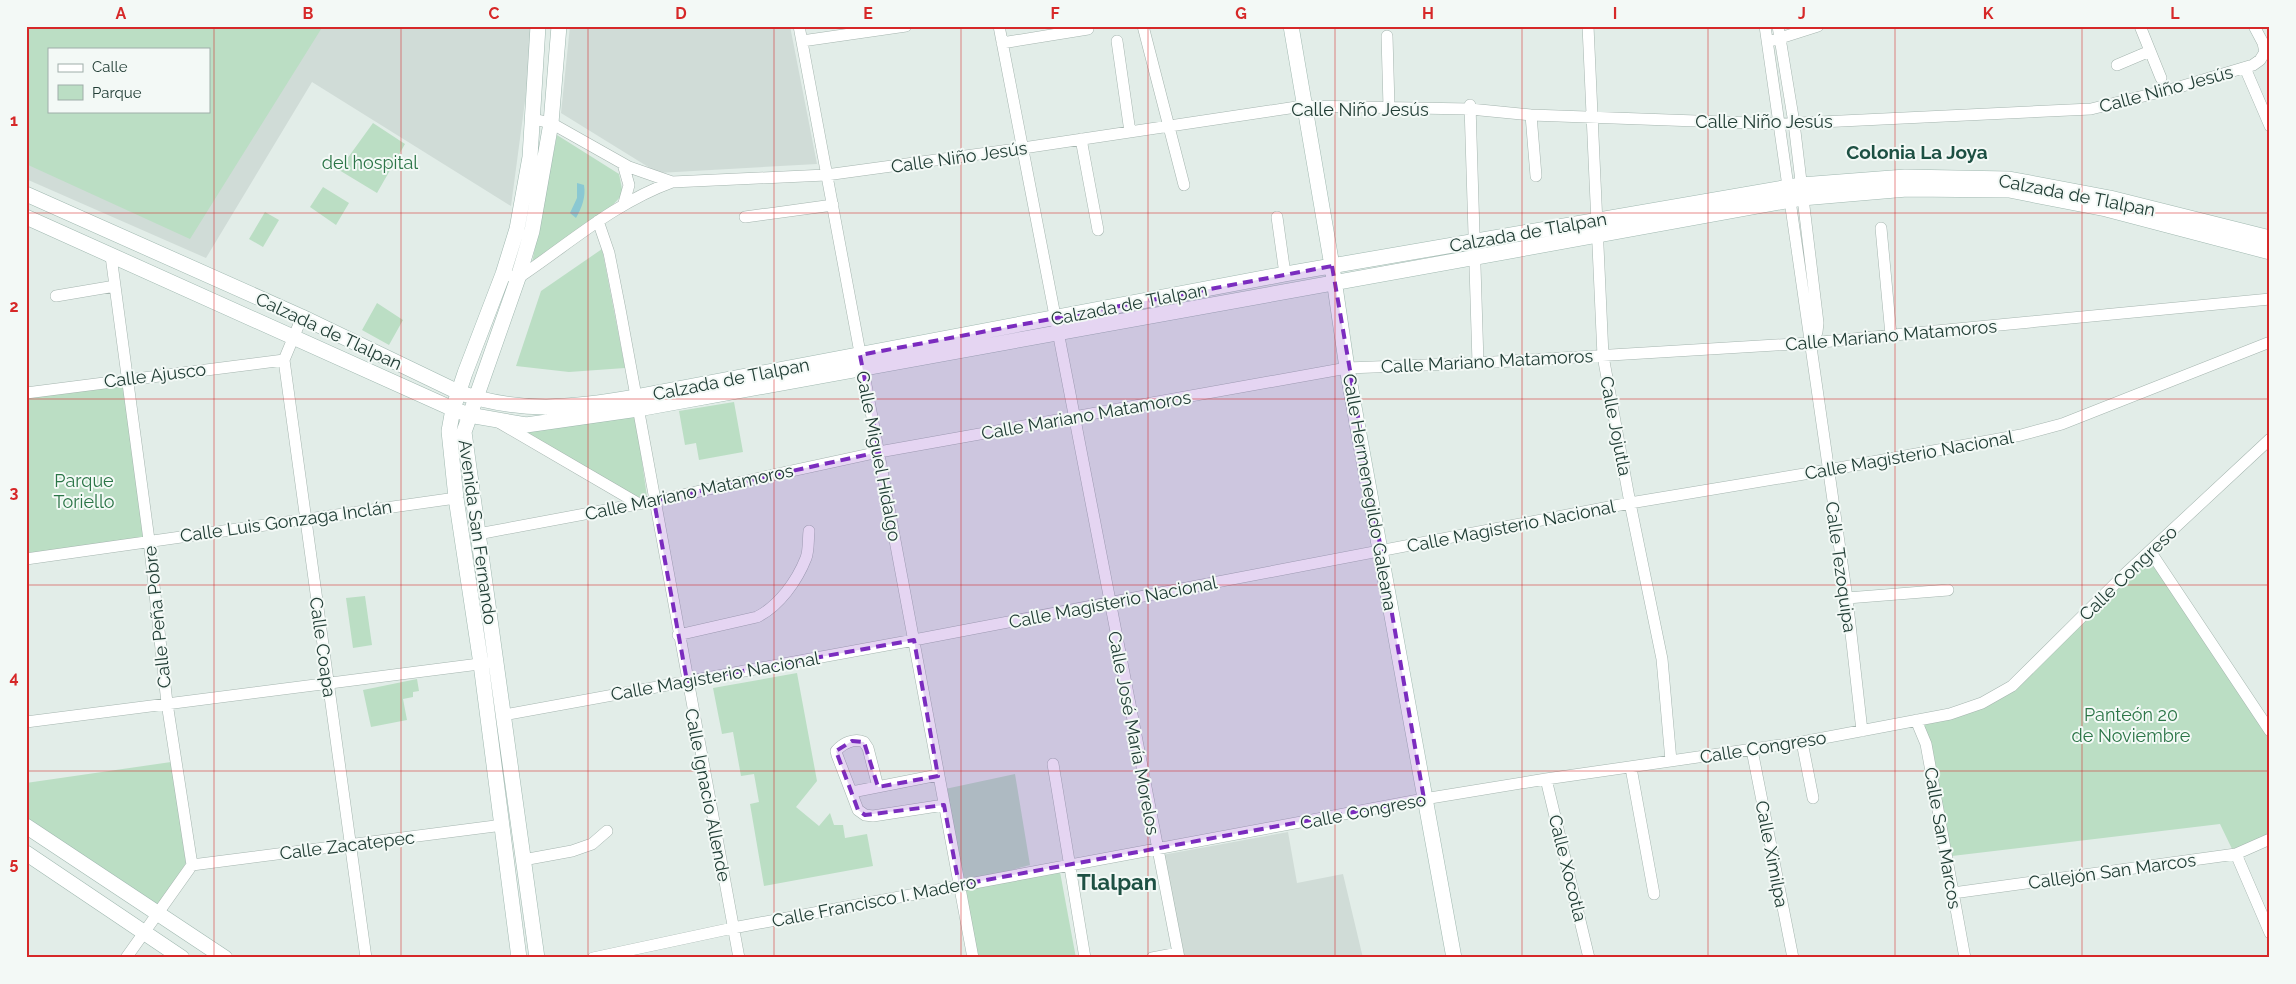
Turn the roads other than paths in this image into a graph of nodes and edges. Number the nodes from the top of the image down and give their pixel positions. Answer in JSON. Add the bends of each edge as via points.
{"nodes":[{"id":1,"x":538,"y":26,"type":"edge"},
{"id":2,"x":559,"y":26,"type":"edge"},
{"id":3,"x":799,"y":26,"type":"edge"},
{"id":4,"x":906,"y":26,"type":"edge"},
{"id":5,"x":999,"y":26,"type":"edge"},
{"id":6,"x":1143,"y":26,"type":"edge"},
{"id":7,"x":1291,"y":26,"type":"edge"},
{"id":8,"x":1588,"y":26,"type":"edge"},
{"id":9,"x":1765,"y":26,"type":"edge"},
{"id":10,"x":1818,"y":26,"type":"edge"},
{"id":11,"x":2140,"y":26,"type":"edge"},
{"id":12,"x":2254,"y":26,"type":"edge"},
{"id":13,"x":1088,"y":29,"type":"dead end"},
{"id":14,"x":1779,"y":32,"type":"edge"},
{"id":15,"x":1387,"y":36,"type":"dead end"},
{"id":16,"x":802,"y":41,"type":"junction"},
{"id":17,"x":1117,"y":41,"type":"dead end"},
{"id":18,"x":1002,"y":43,"type":"junction"},
{"id":19,"x":1767,"y":43,"type":"junction"},
{"id":20,"x":2150,"y":51,"type":"junction"},
{"id":21,"x":2117,"y":65,"type":"dead end"},
{"id":22,"x":2245,"y":68,"type":"junction"},
{"id":23,"x":2161,"y":78,"type":"dead end"},
{"id":24,"x":553,"y":95,"type":"junction"},
{"id":25,"x":534,"y":97,"type":"junction"},
{"id":26,"x":1303,"y":106,"type":"junction"},
{"id":27,"x":1389,"y":107,"type":"junction"},
{"id":28,"x":1470,"y":107,"type":"junction"},
{"id":29,"x":1532,"y":116,"type":"junction"},
{"id":30,"x":1591,"y":118,"type":"junction"},
{"id":31,"x":533,"y":120,"type":"junction"},
{"id":32,"x":551,"y":123,"type":"junction"},
{"id":33,"x":1794,"y":123,"type":"junction"},
{"id":34,"x":1779,"y":124,"type":"junction"},
{"id":35,"x":1169,"y":126,"type":"junction"},
{"id":36,"x":2270,"y":126,"type":"edge"},
{"id":37,"x":1130,"y":132,"type":"junction"},
{"id":38,"x":1081,"y":139,"type":"junction"},
{"id":39,"x":1023,"y":148,"type":"junction"},
{"id":40,"x":623,"y":164,"type":"junction"},
{"id":41,"x":826,"y":175,"type":"junction"},
{"id":42,"x":1536,"y":176,"type":"dead end"},
{"id":43,"x":672,"y":182,"type":"junction"},
{"id":44,"x":1184,"y":186,"type":"dead end"},
{"id":45,"x":1795,"y":192,"type":"junction"},
{"id":46,"x":26,"y":194,"type":"edge"},
{"id":47,"x":624,"y":203,"type":"junction"},
{"id":48,"x":833,"y":205,"type":"junction"},
{"id":49,"x":1276,"y":216,"type":"dead end"},
{"id":50,"x":26,"y":217,"type":"edge"},
{"id":51,"x":745,"y":217,"type":"dead end"},
{"id":52,"x":598,"y":221,"type":"junction"},
{"id":53,"x":1598,"y":227,"type":"junction"},
{"id":54,"x":1881,"y":228,"type":"dead end"},
{"id":55,"x":1098,"y":230,"type":"dead end"},
{"id":56,"x":2270,"y":238,"type":"edge"},
{"id":57,"x":1474,"y":241,"type":"junction"},
{"id":58,"x":2270,"y":252,"type":"edge"},
{"id":59,"x":111,"y":256,"type":"junction"},
{"id":60,"x":1475,"y":257,"type":"junction"},
{"id":61,"x":1332,"y":266,"type":"junction"},
{"id":62,"x":503,"y":274,"type":"junction"},
{"id":63,"x":1285,"y":274,"type":"junction"},
{"id":64,"x":518,"y":278,"type":"junction"},
{"id":65,"x":1334,"y":281,"type":"junction"},
{"id":66,"x":115,"y":286,"type":"junction"},
{"id":67,"x":56,"y":296,"type":"dead end"},
{"id":68,"x":2270,"y":299,"type":"edge"},
{"id":69,"x":302,"y":317,"type":"junction"},
{"id":70,"x":1057,"y":325,"type":"junction"},
{"id":71,"x":1891,"y":336,"type":"junction"},
{"id":72,"x":294,"y":338,"type":"junction"},
{"id":73,"x":2270,"y":342,"type":"edge"},
{"id":74,"x":1811,"y":343,"type":"junction"},
{"id":75,"x":1603,"y":356,"type":"junction"},
{"id":76,"x":284,"y":360,"type":"junction"},
{"id":77,"x":861,"y":362,"type":"junction"},
{"id":78,"x":1478,"y":363,"type":"junction"},
{"id":79,"x":1347,"y":368,"type":"junction"},
{"id":80,"x":128,"y":378,"type":"junction"},
{"id":81,"x":458,"y":392,"type":"junction"},
{"id":82,"x":26,"y":393,"type":"edge"},
{"id":83,"x":476,"y":398,"type":"junction"},
{"id":84,"x":637,"y":403,"type":"junction"},
{"id":85,"x":453,"y":409,"type":"junction"},
{"id":86,"x":469,"y":415,"type":"junction"},
{"id":87,"x":1075,"y":417,"type":"junction"},
{"id":88,"x":495,"y":420,"type":"junction"},
{"id":89,"x":2270,"y":439,"type":"edge"},
{"id":90,"x":879,"y":452,"type":"junction"},
{"id":91,"x":1828,"y":470,"type":"junction"},
{"id":92,"x":456,"y":498,"type":"junction"},
{"id":93,"x":654,"y":502,"type":"junction"},
{"id":94,"x":1630,"y":503,"type":"junction"},
{"id":95,"x":640,"y":504,"type":"junction"},
{"id":96,"x":306,"y":519,"type":"junction"},
{"id":97,"x":810,"y":531,"type":"dead end"},
{"id":98,"x":478,"y":534,"type":"junction"},
{"id":99,"x":149,"y":540,"type":"junction"},
{"id":100,"x":1381,"y":551,"type":"junction"},
{"id":101,"x":2150,"y":551,"type":"junction"},
{"id":102,"x":26,"y":559,"type":"edge"},
{"id":103,"x":1948,"y":590,"type":"dead end"},
{"id":104,"x":1847,"y":598,"type":"junction"},
{"id":105,"x":1109,"y":602,"type":"junction"},
{"id":106,"x":678,"y":635,"type":"junction"},
{"id":107,"x":914,"y":640,"type":"junction"},
{"id":108,"x":489,"y":663,"type":"junction"},
{"id":109,"x":687,"y":681,"type":"junction"},
{"id":110,"x":328,"y":683,"type":"junction"},
{"id":111,"x":167,"y":703,"type":"junction"},
{"id":112,"x":504,"y":715,"type":"junction"},
{"id":113,"x":1916,"y":720,"type":"junction"},
{"id":114,"x":26,"y":722,"type":"edge"},
{"id":115,"x":1862,"y":730,"type":"junction"},
{"id":116,"x":2270,"y":732,"type":"edge"},
{"id":117,"x":1802,"y":742,"type":"junction"},
{"id":118,"x":1752,"y":750,"type":"junction"},
{"id":119,"x":1671,"y":761,"type":"junction"},
{"id":120,"x":1054,"y":764,"type":"dead end"},
{"id":121,"x":1632,"y":768,"type":"junction"},
{"id":122,"x":938,"y":776,"type":"junction"},
{"id":123,"x":1546,"y":779,"type":"junction"},
{"id":124,"x":878,"y":787,"type":"junction"},
{"id":125,"x":852,"y":792,"type":"junction"},
{"id":126,"x":1814,"y":798,"type":"dead end"},
{"id":127,"x":1424,"y":799,"type":"junction"},
{"id":128,"x":944,"y":805,"type":"junction"},
{"id":129,"x":503,"y":825,"type":"junction"},
{"id":130,"x":26,"y":826,"type":"edge"},
{"id":131,"x":607,"y":832,"type":"dead end"},
{"id":132,"x":2270,"y":839,"type":"edge"},
{"id":133,"x":350,"y":845,"type":"junction"},
{"id":134,"x":1156,"y":850,"type":"junction"},
{"id":135,"x":26,"y":853,"type":"edge"},
{"id":136,"x":2236,"y":854,"type":"junction"},
{"id":137,"x":524,"y":860,"type":"junction"},
{"id":138,"x":1069,"y":865,"type":"junction"},
{"id":139,"x":192,"y":866,"type":"junction"},
{"id":140,"x":959,"y":885,"type":"junction"},
{"id":141,"x":1952,"y":893,"type":"junction"},
{"id":142,"x":1654,"y":894,"type":"dead end"},
{"id":143,"x":158,"y":914,"type":"junction"},
{"id":144,"x":733,"y":928,"type":"junction"},
{"id":145,"x":144,"y":932,"type":"junction"},
{"id":146,"x":2270,"y":933,"type":"edge"},
{"id":147,"x":1178,"y":955,"type":"edge"},
{"id":148,"x":126,"y":958,"type":"edge"},
{"id":149,"x":182,"y":958,"type":"edge"},
{"id":150,"x":225,"y":958,"type":"edge"},
{"id":151,"x":366,"y":958,"type":"edge"},
{"id":152,"x":519,"y":958,"type":"edge"},
{"id":153,"x":536,"y":958,"type":"edge"},
{"id":154,"x":593,"y":958,"type":"edge"},
{"id":155,"x":739,"y":958,"type":"edge"},
{"id":156,"x":973,"y":958,"type":"edge"},
{"id":157,"x":1085,"y":958,"type":"edge"},
{"id":158,"x":1152,"y":958,"type":"edge"},
{"id":159,"x":1454,"y":958,"type":"edge"},
{"id":160,"x":1589,"y":958,"type":"edge"},
{"id":161,"x":1793,"y":958,"type":"edge"},
{"id":162,"x":1965,"y":958,"type":"edge"}],
"edges":[{"from":1,"to":25,"type":"main road","name":"Avenida San Fernando"},
{"from":2,"to":24,"type":"main road","name":"Avenida San Fernando"},
{"from":3,"to":16,"type":"street","name":"Calle Miguel Hidalgo"},
{"from":4,"to":16,"type":"street"},
{"from":5,"to":18,"type":"street","name":"Calle José María Morelos"},
{"from":6,"to":35,"type":"street"},
{"from":7,"to":26,"type":"main road","name":"Calle Hermenegildo Galeana"},
{"from":8,"to":30,"type":"street","name":"Calle Jojutla"},
{"from":9,"to":19,"type":"street","name":"Calle Tezoquipa"},
{"from":10,"to":14,"type":"street"},
{"from":11,"to":20,"type":"street"},
{"from":12,"to":22,"type":"street","via":[[2265,52],[2260,60]]},
{"from":13,"to":18,"type":"street"},
{"from":14,"to":19,"type":"street"},
{"from":14,"to":33,"type":"street","name":"Calle Tezoquipa"},
{"from":15,"to":27,"type":"street"},
{"from":16,"to":41,"type":"street","name":"Calle Miguel Hidalgo"},
{"from":17,"to":37,"type":"street"},
{"from":18,"to":39,"type":"street","name":"Calle José María Morelos"},
{"from":19,"to":34,"type":"street","name":"Calle Tezoquipa"},
{"from":20,"to":21,"type":"street"},
{"from":20,"to":23,"type":"street"},
{"from":22,"to":33,"type":"street","name":"Calle Niño Jesús","via":[[2091,109]]},
{"from":22,"to":36,"type":"street"},
{"from":24,"to":25,"type":"main road","via":[[550,90],[543,89]]},
{"from":24,"to":32,"type":"main road","name":"Avenida San Fernando"},
{"from":25,"to":31,"type":"main road","name":"Avenida San Fernando"},
{"from":26,"to":27,"type":"street","name":"Calle Niño Jesús"},
{"from":26,"to":35,"type":"street","name":"Calle Niño Jesús"},
{"from":26,"to":61,"type":"main road","name":"Calle Hermenegildo Galeana"},
{"from":27,"to":28,"type":"street","name":"Calle Niño Jesús"},
{"from":28,"to":29,"type":"street","name":"Calle Niño Jesús"},
{"from":28,"to":57,"type":"street"},
{"from":29,"to":30,"type":"street","name":"Calle Niño Jesús"},
{"from":29,"to":42,"type":"street"},
{"from":30,"to":34,"type":"street","name":"Calle Niño Jesús"},
{"from":30,"to":53,"type":"street","name":"Calle Jojutla"},
{"from":31,"to":32,"type":"street"},
{"from":31,"to":62,"type":"main road","name":"Avenida San Fernando","via":[[517,229]]},
{"from":32,"to":40,"type":"street"},
{"from":32,"to":64,"type":"main road","name":"Avenida San Fernando","via":[[532,231]]},
{"from":33,"to":34,"type":"street","name":"Calle Niño Jesús"},
{"from":33,"to":45,"type":"street","name":"Calle Tezoquipa"},
{"from":34,"to":45,"type":"street","name":"Calle Tezoquipa"},
{"from":35,"to":37,"type":"street","name":"Calle Niño Jesús"},
{"from":35,"to":44,"type":"street"},
{"from":37,"to":38,"type":"street","name":"Calle Niño Jesús"},
{"from":38,"to":39,"type":"street","name":"Calle Niño Jesús"},
{"from":38,"to":55,"type":"street"},
{"from":39,"to":41,"type":"street","name":"Calle Niño Jesús"},
{"from":39,"to":70,"type":"street","name":"Calle José María Morelos"},
{"from":40,"to":43,"type":"street"},
{"from":40,"to":47,"type":"street","via":[[628,185]]},
{"from":41,"to":43,"type":"street","name":"Calle Niño Jesús"},
{"from":41,"to":48,"type":"street","name":"Calle Miguel Hidalgo"},
{"from":43,"to":47,"type":"street","name":"Calle Niño Jesús"},
{"from":45,"to":53,"type":"main road","name":"Calzada de Tlalpan"},
{"from":45,"to":56,"type":"main road","name":"Calzada de Tlalpan","via":[[1906,177],[2008,179],[2110,198]]},
{"from":45,"to":58,"type":"main road","name":"Calzada de Tlalpan","via":[[2009,190],[2106,210]]},
{"from":45,"to":74,"type":"street","name":"Calle Tezoquipa"},
{"from":46,"to":69,"type":"main road","name":"Calzada de Tlalpan"},
{"from":47,"to":52,"type":"street","name":"Calle Niño Jesús"},
{"from":48,"to":51,"type":"street"},
{"from":48,"to":77,"type":"street","name":"Calle Miguel Hidalgo"},
{"from":49,"to":63,"type":"street"},
{"from":50,"to":59,"type":"main road","name":"Calzada de Tlalpan"},
{"from":52,"to":64,"type":"street","name":"Calle Niño Jesús"},
{"from":52,"to":84,"type":"street","name":"Calle Ignacio Allende","via":[[609,253]]},
{"from":53,"to":57,"type":"main road","name":"Calzada de Tlalpan"},
{"from":53,"to":60,"type":"main road","name":"Calzada de Tlalpan"},
{"from":53,"to":75,"type":"street","name":"Calle Jojutla"},
{"from":54,"to":71,"type":"street"},
{"from":57,"to":60,"type":"street"},
{"from":57,"to":61,"type":"main road","name":"Calzada de Tlalpan"},
{"from":59,"to":66,"type":"street","name":"Calle Peña Pobre"},
{"from":59,"to":72,"type":"main road","name":"Calzada de Tlalpan"},
{"from":60,"to":65,"type":"main road","name":"Calzada de Tlalpan"},
{"from":60,"to":78,"type":"street"},
{"from":61,"to":63,"type":"main road","name":"Calzada de Tlalpan"},
{"from":61,"to":65,"type":"main road","name":"Calle Hermenegildo Galeana"},
{"from":62,"to":64,"type":"street"},
{"from":62,"to":81,"type":"main road","name":"Avenida San Fernando"},
{"from":63,"to":70,"type":"main road","name":"Calzada de Tlalpan"},
{"from":64,"to":83,"type":"main road","name":"Avenida San Fernando"},
{"from":65,"to":70,"type":"main road","name":"Calzada de Tlalpan"},
{"from":65,"to":79,"type":"main road","name":"Calle Hermenegildo Galeana"},
{"from":66,"to":67,"type":"street"},
{"from":66,"to":80,"type":"street","name":"Calle Peña Pobre"},
{"from":68,"to":71,"type":"street","name":"Calle Mariano Matamoros"},
{"from":69,"to":72,"type":"street"},
{"from":69,"to":81,"type":"main road","name":"Calzada de Tlalpan"},
{"from":70,"to":77,"type":"main road","name":"Calzada de Tlalpan"},
{"from":70,"to":87,"type":"street","name":"Calle José María Morelos"},
{"from":71,"to":74,"type":"street","name":"Calle Mariano Matamoros"},
{"from":72,"to":76,"type":"street"},
{"from":72,"to":85,"type":"main road","name":"Calzada de Tlalpan"},
{"from":73,"to":91,"type":"street","name":"Calle Magisterio Nacional","via":[[2062,424],[2021,435]]},
{"from":74,"to":75,"type":"street","name":"Calle Mariano Matamoros"},
{"from":74,"to":91,"type":"street","name":"Calle Tezoquipa"},
{"from":75,"to":78,"type":"street","name":"Calle Mariano Matamoros"},
{"from":75,"to":94,"type":"street","name":"Calle Jojutla"},
{"from":76,"to":80,"type":"street","name":"Calle Ajusco"},
{"from":76,"to":96,"type":"street","name":"Calle Coapa"},
{"from":77,"to":84,"type":"main road","name":"Calzada de Tlalpan"},
{"from":77,"to":90,"type":"street","name":"Calle Miguel Hidalgo"},
{"from":78,"to":79,"type":"street","name":"Calle Mariano Matamoros"},
{"from":79,"to":87,"type":"street","name":"Calle Mariano Matamoros"},
{"from":79,"to":100,"type":"main road","name":"Calle Hermenegildo Galeana"},
{"from":80,"to":82,"type":"street","name":"Calle Ajusco"},
{"from":80,"to":99,"type":"street","name":"Calle Peña Pobre"},
{"from":81,"to":83,"type":"main road","name":"Calzada de Tlalpan"},
{"from":81,"to":85,"type":"main road","name":"Avenida San Fernando"},
{"from":83,"to":84,"type":"main road","name":"Calzada de Tlalpan","via":[[551,408]]},
{"from":83,"to":86,"type":"main road","name":"Avenida San Fernando"},
{"from":84,"to":88,"type":"main road","name":"Calzada de Tlalpan","via":[[526,425]]},
{"from":84,"to":93,"type":"street","name":"Calle Ignacio Allende"},
{"from":85,"to":86,"type":"main road","name":"Calzada de Tlalpan"},
{"from":85,"to":92,"type":"main road","name":"Avenida San Fernando","via":[[449,431]]},
{"from":86,"to":88,"type":"main road","name":"Calzada de Tlalpan"},
{"from":86,"to":98,"type":"main road","name":"Avenida San Fernando","via":[[464,432]]},
{"from":87,"to":90,"type":"street","name":"Calle Mariano Matamoros"},
{"from":87,"to":105,"type":"street","name":"Calle José María Morelos"},
{"from":88,"to":95,"type":"street"},
{"from":89,"to":101,"type":"street","name":"Calle Congreso"},
{"from":90,"to":93,"type":"street","name":"Calle Mariano Matamoros"},
{"from":90,"to":107,"type":"street","name":"Calle Miguel Hidalgo"},
{"from":91,"to":94,"type":"street","name":"Calle Magisterio Nacional"},
{"from":91,"to":104,"type":"street","name":"Calle Tezoquipa"},
{"from":92,"to":96,"type":"street","name":"Calle Luis Gonzaga Inclán"},
{"from":92,"to":108,"type":"main road","name":"Avenida San Fernando"},
{"from":93,"to":95,"type":"street","name":"Calle Mariano Matamoros"},
{"from":93,"to":106,"type":"street","name":"Calle Ignacio Allende"},
{"from":94,"to":100,"type":"street","name":"Calle Magisterio Nacional"},
{"from":94,"to":119,"type":"street","name":"Calle Jojutla","via":[[1662,659]]},
{"from":95,"to":98,"type":"street","name":"Calle Mariano Matamoros"},
{"from":96,"to":99,"type":"street","name":"Calle Luis Gonzaga Inclán"},
{"from":96,"to":110,"type":"street","name":"Calle Coapa"},
{"from":97,"to":106,"type":"street","via":[[806,557],[781,600],[767,612]]},
{"from":98,"to":108,"type":"main road","name":"Avenida San Fernando"},
{"from":99,"to":102,"type":"street","name":"Calle Luis Gonzaga Inclán"},
{"from":99,"to":111,"type":"street","name":"Calle Peña Pobre"},
{"from":100,"to":105,"type":"street","name":"Calle Magisterio Nacional"},
{"from":100,"to":127,"type":"main road","name":"Calle Hermenegildo Galeana"},
{"from":101,"to":113,"type":"street","name":"Calle Congreso","via":[[2012,686],[1982,703],[1950,714]]},
{"from":101,"to":116,"type":"street"},
{"from":103,"to":104,"type":"street"},
{"from":104,"to":115,"type":"street","name":"Calle Tezoquipa"},
{"from":105,"to":107,"type":"street","name":"Calle Magisterio Nacional"},
{"from":105,"to":134,"type":"street","name":"Calle José María Morelos"},
{"from":106,"to":109,"type":"street","name":"Calle Ignacio Allende"},
{"from":107,"to":109,"type":"street","name":"Calle Magisterio Nacional"},
{"from":107,"to":122,"type":"street","name":"Calle Miguel Hidalgo"},
{"from":108,"to":110,"type":"street"},
{"from":108,"to":112,"type":"main road","name":"Avenida San Fernando"},
{"from":108,"to":129,"type":"main road","name":"Avenida San Fernando"},
{"from":109,"to":112,"type":"street","name":"Calle Magisterio Nacional"},
{"from":109,"to":144,"type":"street","name":"Calle Ignacio Allende"},
{"from":110,"to":111,"type":"street"},
{"from":110,"to":133,"type":"street","name":"Calle Coapa"},
{"from":111,"to":114,"type":"street"},
{"from":111,"to":139,"type":"street","name":"Calle Peña Pobre"},
{"from":112,"to":137,"type":"main road","name":"Avenida San Fernando"},
{"from":113,"to":115,"type":"street","name":"Calle Congreso"},
{"from":113,"to":141,"type":"street","name":"Calle San Marcos","via":[[1926,744]]},
{"from":115,"to":117,"type":"street","name":"Calle Congreso"},
{"from":117,"to":118,"type":"street","name":"Calle Congreso"},
{"from":117,"to":126,"type":"street"},
{"from":118,"to":119,"type":"street","name":"Calle Congreso"},
{"from":118,"to":161,"type":"street","name":"Calle Ximilpa"},
{"from":119,"to":121,"type":"street","name":"Calle Congreso"},
{"from":120,"to":138,"type":"street"},
{"from":121,"to":123,"type":"street","name":"Calle Congreso"},
{"from":121,"to":142,"type":"street"},
{"from":122,"to":124,"type":"street"},
{"from":122,"to":128,"type":"street","name":"Calle Miguel Hidalgo"},
{"from":123,"to":127,"type":"street","name":"Calle Congreso"},
{"from":123,"to":160,"type":"street","name":"Calle Xocotla"},
{"from":124,"to":125,"type":"street"},
{"from":124,"to":125,"type":"street","via":[[868,748],[864,742],[852,741],[836,751]]},
{"from":125,"to":128,"type":"street","via":[[858,810],[864,815]]},
{"from":127,"to":134,"type":"street","name":"Calle Congreso"},
{"from":127,"to":159,"type":"main road","name":"Calle Hermenegildo Galeana"},
{"from":128,"to":140,"type":"street","name":"Calle Miguel Hidalgo"},
{"from":129,"to":133,"type":"street","name":"Calle Zacatepec"},
{"from":129,"to":152,"type":"main road","name":"Avenida San Fernando"},
{"from":130,"to":143,"type":"main road"},
{"from":131,"to":137,"type":"street","via":[[592,844],[572,851]]},
{"from":132,"to":136,"type":"street","name":"Callejón San Marcos"},
{"from":133,"to":139,"type":"street","name":"Calle Zacatepec"},
{"from":133,"to":151,"type":"street","name":"Calle Coapa"},
{"from":134,"to":138,"type":"street","name":"Calle Francisco I. Madero"},
{"from":134,"to":147,"type":"street","name":"Calle José María Morelos"},
{"from":135,"to":145,"type":"main road"},
{"from":136,"to":141,"type":"street","name":"Callejón San Marcos"},
{"from":136,"to":146,"type":"street"},
{"from":137,"to":153,"type":"main road","name":"Avenida San Fernando"},
{"from":138,"to":140,"type":"street","name":"Calle Francisco I. Madero"},
{"from":138,"to":157,"type":"street"},
{"from":139,"to":143,"type":"street"},
{"from":140,"to":144,"type":"street","name":"Calle Francisco I. Madero"},
{"from":140,"to":156,"type":"street","name":"Calle Miguel Hidalgo"},
{"from":141,"to":162,"type":"street","name":"Calle San Marcos"},
{"from":143,"to":145,"type":"street"},
{"from":143,"to":150,"type":"main road"},
{"from":144,"to":154,"type":"street","name":"Calle Francisco I. Madero"},
{"from":144,"to":155,"type":"street","name":"Calle Ignacio Allende"},
{"from":145,"to":148,"type":"street"},
{"from":145,"to":149,"type":"main road"},
{"from":147,"to":158,"type":"street"}]}
